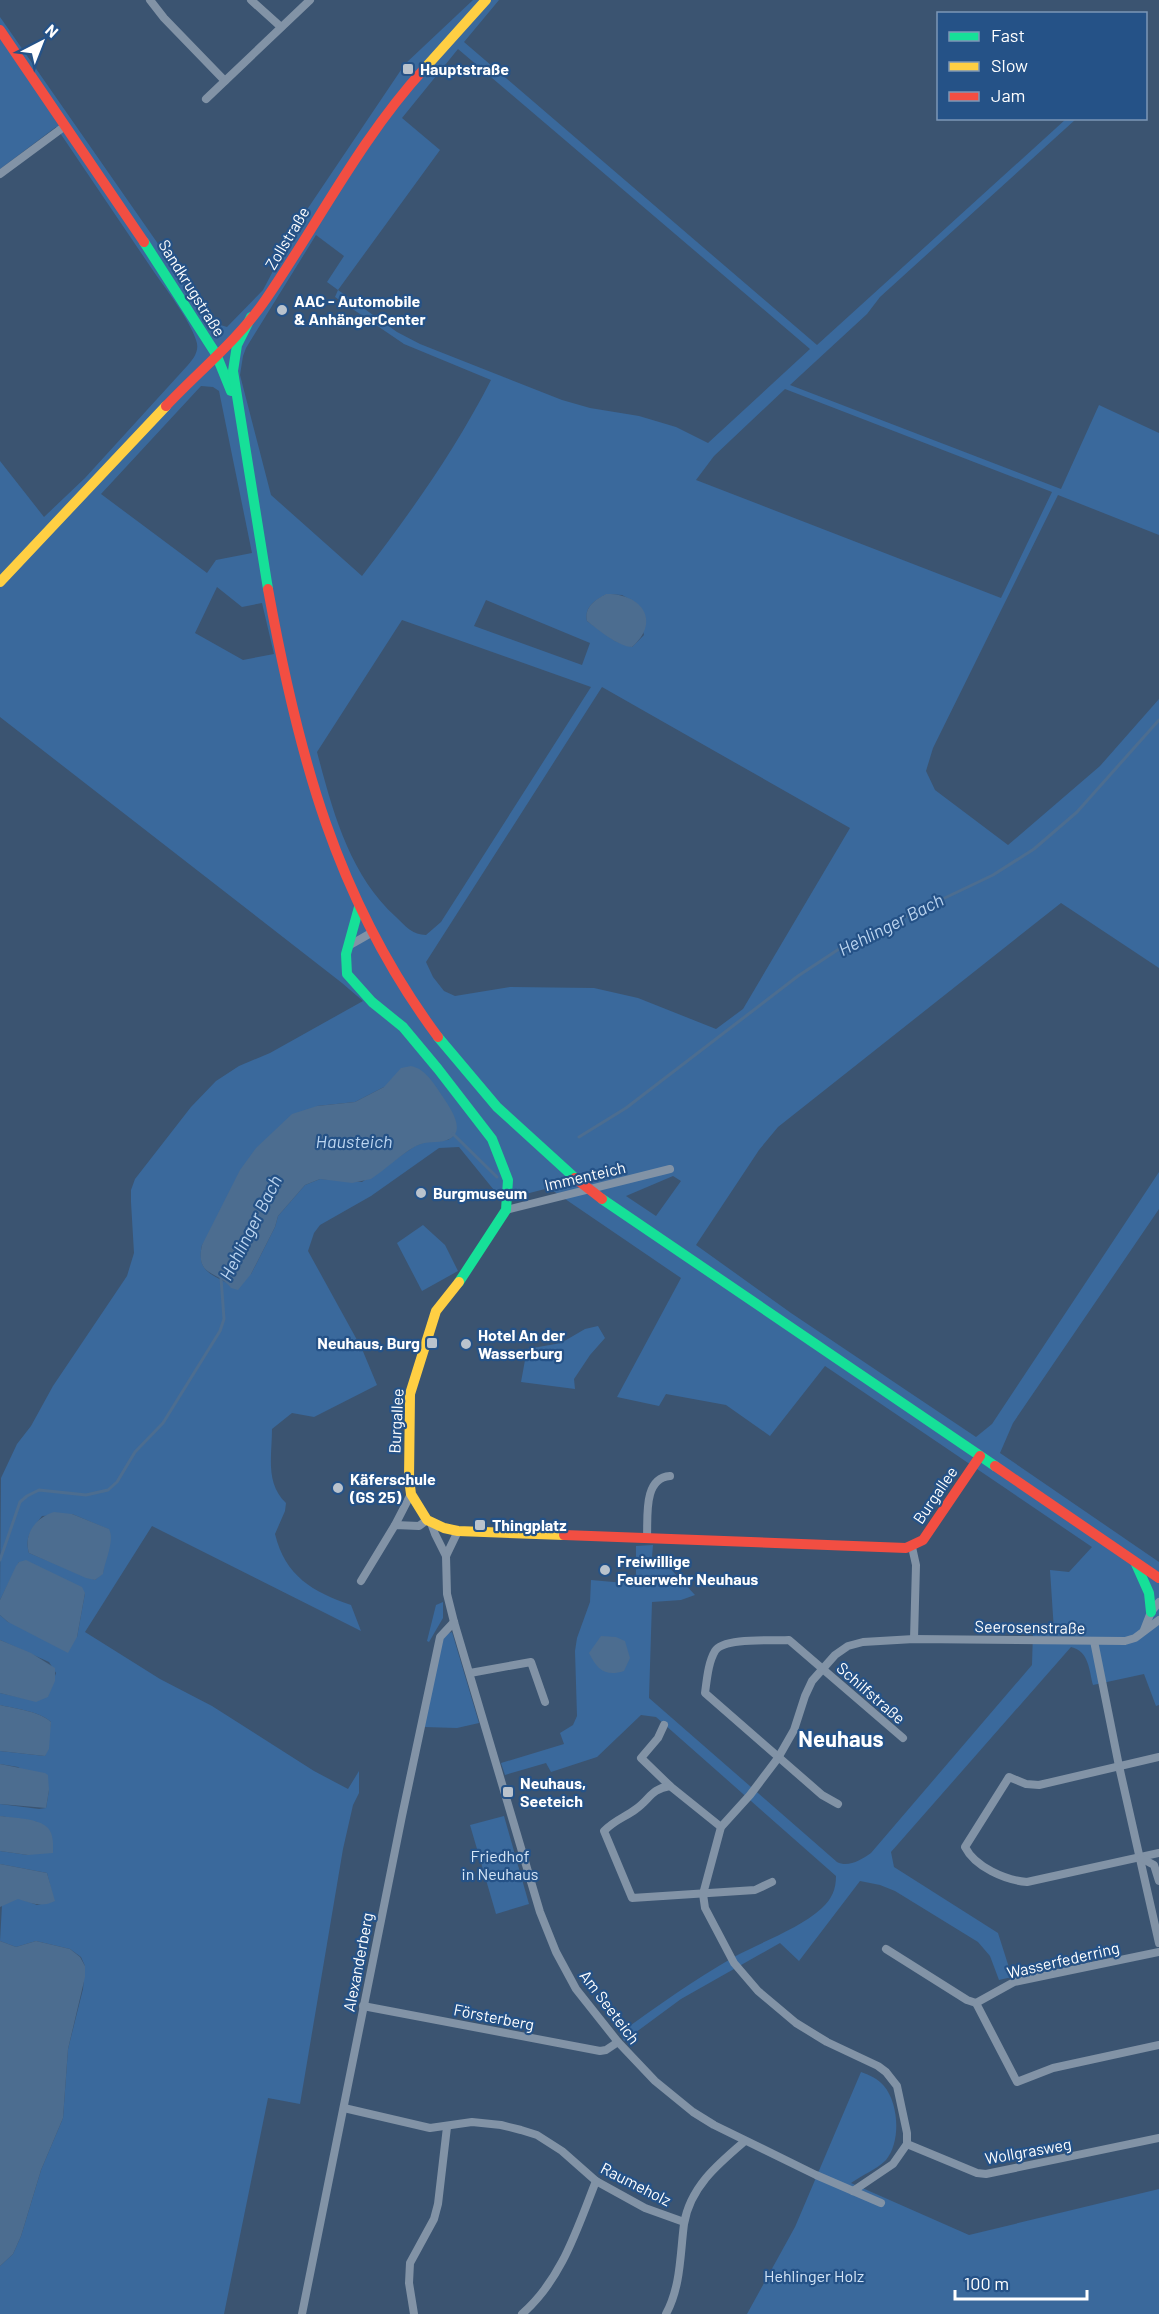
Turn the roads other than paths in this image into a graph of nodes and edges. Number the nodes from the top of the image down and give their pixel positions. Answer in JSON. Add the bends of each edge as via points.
{"nodes":[{"id":1,"x":150,"y":0,"type":"edge"},
{"id":2,"x":251,"y":0,"type":"edge"},
{"id":3,"x":310,"y":0,"type":"edge"},
{"id":4,"x":482,"y":1,"type":"edge"},
{"id":5,"x":281,"y":27,"type":"junction"},
{"id":6,"x":0,"y":30,"type":"edge"},
{"id":7,"x":225,"y":81,"type":"junction"},
{"id":8,"x":206,"y":99,"type":"dead end"},
{"id":9,"x":65,"y":126,"type":"junction"},
{"id":10,"x":0,"y":174,"type":"edge"},
{"id":11,"x":251,"y":317,"type":"junction"},
{"id":12,"x":216,"y":354,"type":"junction"},
{"id":13,"x":250,"y":486,"type":"junction"},
{"id":14,"x":0,"y":582,"type":"edge"},
{"id":15,"x":358,"y":907,"type":"junction"},
{"id":16,"x":371,"y":933,"type":"junction"},
{"id":17,"x":350,"y":945,"type":"junction"},
{"id":18,"x":670,"y":1169,"type":"dead end"},
{"id":19,"x":506,"y":1210,"type":"junction"},
{"id":20,"x":980,"y":1456,"type":"junction"},
{"id":21,"x":670,"y":1476,"type":"dead end"},
{"id":22,"x":411,"y":1494,"type":"junction"},
{"id":23,"x":429,"y":1521,"type":"junction"},
{"id":24,"x":395,"y":1525,"type":"junction"},
{"id":25,"x":458,"y":1531,"type":"junction"},
{"id":26,"x":647,"y":1538,"type":"junction"},
{"id":27,"x":912,"y":1547,"type":"junction"},
{"id":28,"x":446,"y":1556,"type":"junction"},
{"id":29,"x":1135,"y":1561,"type":"junction"},
{"id":30,"x":1159,"y":1578,"type":"edge"},
{"id":31,"x":361,"y":1581,"type":"dead end"},
{"id":32,"x":1159,"y":1602,"type":"edge"},
{"id":33,"x":1155,"y":1616,"type":"edge"},
{"id":34,"x":454,"y":1622,"type":"junction"},
{"id":35,"x":914,"y":1639,"type":"junction"},
{"id":36,"x":1094,"y":1641,"type":"junction"},
{"id":37,"x":822,"y":1669,"type":"junction"},
{"id":38,"x":470,"y":1673,"type":"junction"},
{"id":39,"x":545,"y":1702,"type":"dead end"},
{"id":40,"x":664,"y":1725,"type":"dead end"},
{"id":41,"x":903,"y":1738,"type":"dead end"},
{"id":42,"x":1159,"y":1757,"type":"edge"},
{"id":43,"x":778,"y":1758,"type":"junction"},
{"id":44,"x":1119,"y":1766,"type":"junction"},
{"id":45,"x":670,"y":1786,"type":"junction"},
{"id":46,"x":838,"y":1804,"type":"dead end"},
{"id":47,"x":721,"y":1827,"type":"junction"},
{"id":48,"x":1159,"y":1853,"type":"edge"},
{"id":49,"x":1140,"y":1857,"type":"junction"},
{"id":50,"x":1159,"y":1881,"type":"edge"},
{"id":51,"x":772,"y":1882,"type":"dead end"},
{"id":52,"x":703,"y":1894,"type":"junction"},
{"id":53,"x":1159,"y":1943,"type":"edge"},
{"id":54,"x":886,"y":1949,"type":"dead end"},
{"id":55,"x":1159,"y":1952,"type":"edge"},
{"id":56,"x":976,"y":2004,"type":"junction"},
{"id":57,"x":363,"y":2006,"type":"junction"},
{"id":58,"x":618,"y":2042,"type":"junction"},
{"id":59,"x":1159,"y":2045,"type":"edge"},
{"id":60,"x":344,"y":2108,"type":"junction"},
{"id":61,"x":447,"y":2127,"type":"junction"},
{"id":62,"x":1159,"y":2138,"type":"edge"},
{"id":63,"x":745,"y":2141,"type":"junction"},
{"id":64,"x":907,"y":2144,"type":"junction"},
{"id":65,"x":596,"y":2181,"type":"junction"},
{"id":66,"x":853,"y":2191,"type":"junction"},
{"id":67,"x":881,"y":2203,"type":"dead end"},
{"id":68,"x":684,"y":2222,"type":"junction"},
{"id":69,"x":302,"y":2314,"type":"edge"},
{"id":70,"x":414,"y":2314,"type":"edge"},
{"id":71,"x":522,"y":2314,"type":"edge"},
{"id":72,"x":666,"y":2314,"type":"edge"}],
"edges":[{"from":1,"to":7,"type":"street"},
{"from":2,"to":5,"type":"street"},
{"from":3,"to":5,"type":"street"},
{"from":4,"to":11,"type":"street","name":"Zollstraße","via":[[384,119]]},
{"from":5,"to":7,"type":"street"},
{"from":6,"to":9,"type":"street","name":"Sandkrugstraße"},
{"from":7,"to":8,"type":"street"},
{"from":9,"to":10,"type":"street"},
{"from":9,"to":12,"type":"street","name":"Sandkrugstraße"},
{"from":11,"to":12,"type":"street","name":"Zollstraße"},
{"from":11,"to":13,"type":"street","via":[[234,354],[234,378],[251,469]]},
{"from":12,"to":13,"type":"street","name":"Sandkrugstraße","via":[[232,396]]},
{"from":12,"to":14,"type":"street","name":"Zollstraße"},
{"from":13,"to":15,"type":"street","via":[[303,754],[321,814]]},
{"from":15,"to":16,"type":"street"},
{"from":15,"to":17,"type":"street","name":"Burgallee"},
{"from":16,"to":17,"type":"street"},
{"from":16,"to":20,"type":"street","bridge":true,"via":[[405,991],[473,1082],[575,1178]]},
{"from":17,"to":19,"type":"street","name":"Burgallee","via":[[346,954],[347,974],[409,1034],[492,1139],[508,1180]]},
{"from":18,"to":19,"type":"street","name":"Immenteich"},
{"from":19,"to":22,"type":"street","name":"Burgallee","via":[[464,1276],[436,1311],[412,1382],[408,1411]]},
{"from":20,"to":27,"type":"street","name":"Burgallee","via":[[920,1543]]},
{"from":20,"to":29,"type":"street"},
{"from":21,"to":26,"type":"street","via":[[652,1486]]},
{"from":22,"to":23,"type":"street","name":"Burgallee"},
{"from":22,"to":24,"type":"street"},
{"from":23,"to":24,"type":"street","via":[[419,1526]]},
{"from":23,"to":25,"type":"street","name":"Burgallee"},
{"from":23,"to":28,"type":"street","name":"Am Seeteich"},
{"from":24,"to":31,"type":"street"},
{"from":25,"to":26,"type":"street","name":"Burgallee"},
{"from":25,"to":28,"type":"street","name":"Am Seeteich"},
{"from":26,"to":27,"type":"street","name":"Burgallee"},
{"from":27,"to":35,"type":"street","via":[[916,1565]]},
{"from":28,"to":34,"type":"street","name":"Am Seeteich","via":[[447,1594]]},
{"from":29,"to":30,"type":"street"},
{"from":29,"to":33,"type":"street","via":[[1148,1587]]},
{"from":32,"to":33,"type":"street","name":"Seerosenstraße"},
{"from":33,"to":36,"type":"street","name":"Seerosenstraße","via":[[1135,1638]]},
{"from":34,"to":38,"type":"street","name":"Am Seeteich"},
{"from":34,"to":57,"type":"street","name":"Alexanderberg","via":[[440,1637]]},
{"from":35,"to":36,"type":"street","name":"Seerosenstraße"},
{"from":35,"to":37,"type":"street","name":"Seerosenstraße","via":[[848,1646]]},
{"from":36,"to":44,"type":"street"},
{"from":37,"to":41,"type":"street","name":"Schilfstraße"},
{"from":37,"to":43,"type":"street","name":"Seerosenstraße","via":[[809,1688],[794,1730]]},
{"from":37,"to":43,"type":"street","name":"Schilfstraße","via":[[789,1640],[732,1642],[715,1650],[705,1693]]},
{"from":38,"to":39,"type":"street","via":[[531,1662]]},
{"from":38,"to":58,"type":"street","name":"Am Seeteich","via":[[540,1912],[556,1952],[576,1989]]},
{"from":40,"to":45,"type":"street","via":[[641,1758]]},
{"from":42,"to":44,"type":"street"},
{"from":43,"to":46,"type":"street","via":[[822,1796]]},
{"from":43,"to":47,"type":"street","name":"Seerosenstraße"},
{"from":44,"to":49,"type":"street"},
{"from":44,"to":49,"type":"street","via":[[1039,1785],[1010,1777],[965,1847],[969,1856],[1001,1876],[1027,1882]]},
{"from":45,"to":47,"type":"street"},
{"from":45,"to":52,"type":"street","via":[[658,1788],[604,1831],[632,1898]]},
{"from":47,"to":52,"type":"street","name":"Seerosenstraße"},
{"from":48,"to":49,"type":"street"},
{"from":49,"to":50,"type":"street","via":[[1154,1865]]},
{"from":49,"to":53,"type":"street"},
{"from":51,"to":52,"type":"street","via":[[755,1890]]},
{"from":52,"to":64,"type":"street","via":[[705,1908],[724,1948],[758,1991],[809,2032],[878,2066],[893,2079],[901,2095]]},
{"from":54,"to":56,"type":"street"},
{"from":55,"to":56,"type":"street","name":"Wasserfederring","via":[[1014,1982]]},
{"from":56,"to":59,"type":"street","via":[[1017,2082],[1053,2068]]},
{"from":57,"to":58,"type":"street","name":"Försterberg","via":[[600,2051]]},
{"from":57,"to":60,"type":"street","name":"Alexanderberg"},
{"from":58,"to":63,"type":"street","name":"Am Seeteich","via":[[676,2099],[714,2126]]},
{"from":60,"to":61,"type":"street","name":"Raumeholz","via":[[407,2124]]},
{"from":60,"to":69,"type":"street","name":"Alexanderberg"},
{"from":61,"to":65,"type":"street","name":"Raumeholz","via":[[472,2122],[537,2135]]},
{"from":61,"to":70,"type":"street","via":[[434,2219],[410,2263]]},
{"from":62,"to":64,"type":"street","name":"Wollgrasweg","via":[[986,2174]]},
{"from":63,"to":66,"type":"street","name":"Am Seeteich"},
{"from":63,"to":68,"type":"street","name":"Raumeholz","via":[[704,2178]]},
{"from":64,"to":66,"type":"street","via":[[893,2164]]},
{"from":65,"to":68,"type":"street","name":"Raumeholz","via":[[645,2208]]},
{"from":65,"to":71,"type":"street","via":[[572,2245],[538,2298]]},
{"from":66,"to":67,"type":"street","name":"Am Seeteich"},
{"from":68,"to":72,"type":"street","via":[[680,2274]]}]}
